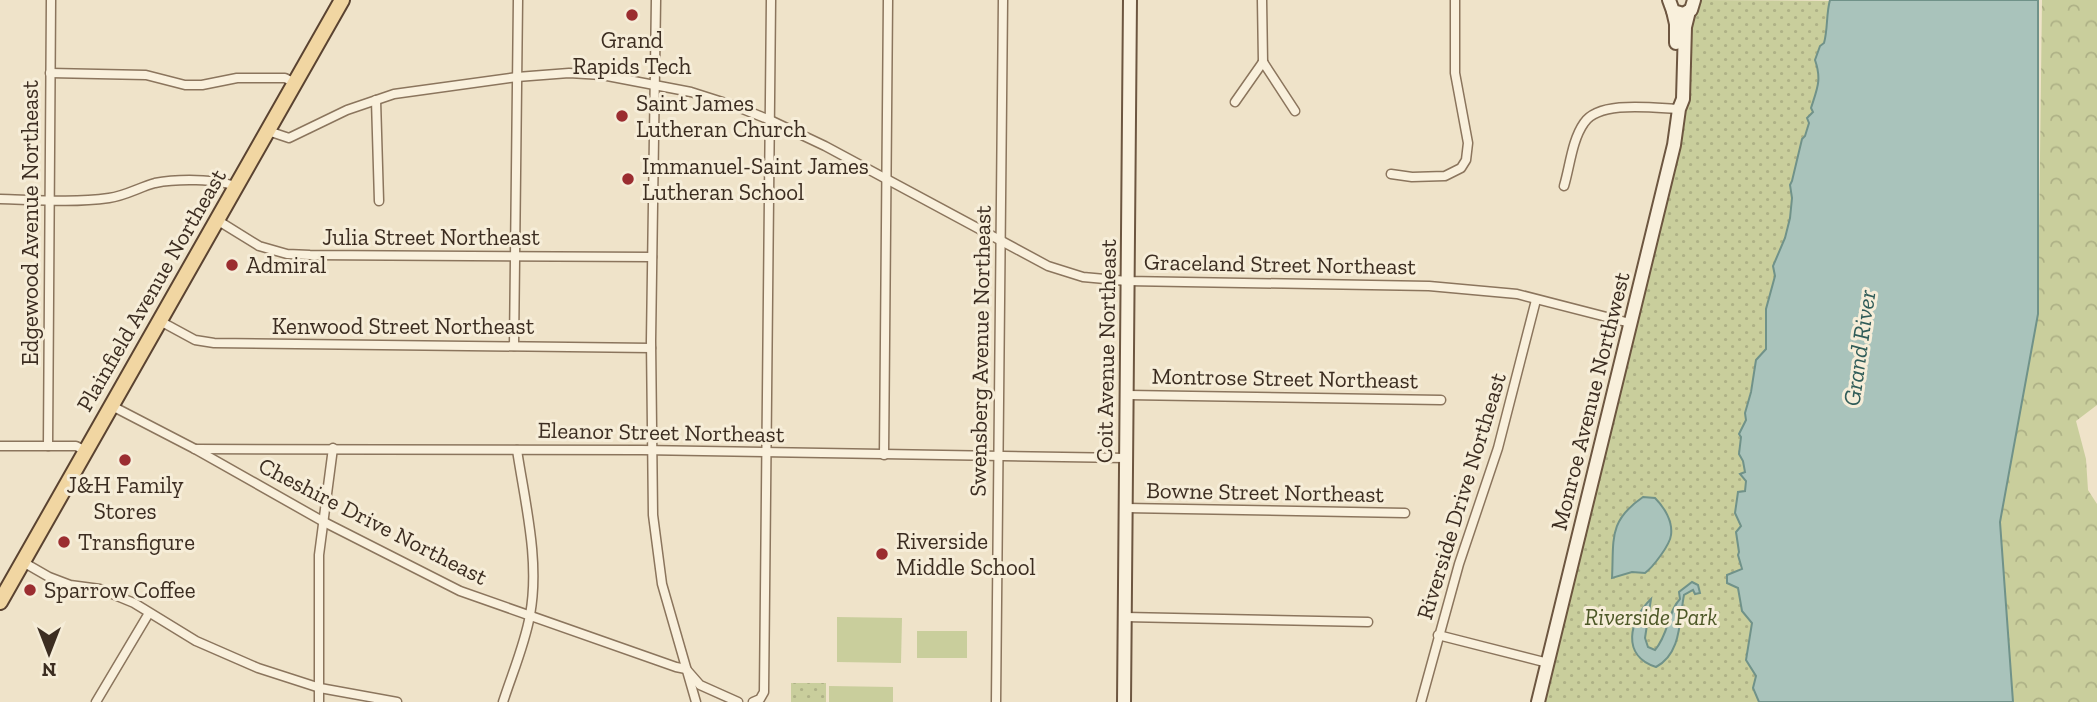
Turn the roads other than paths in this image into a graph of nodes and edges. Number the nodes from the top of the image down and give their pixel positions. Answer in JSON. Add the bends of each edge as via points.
{"nodes":[{"id":1,"x":51,"y":0,"type":"edge"},
{"id":2,"x":342,"y":0,"type":"edge"},
{"id":3,"x":518,"y":0,"type":"edge"},
{"id":4,"x":656,"y":0,"type":"edge"},
{"id":5,"x":771,"y":0,"type":"edge"},
{"id":6,"x":888,"y":0,"type":"edge"},
{"id":7,"x":1003,"y":0,"type":"edge"},
{"id":8,"x":1130,"y":0,"type":"edge"},
{"id":9,"x":1262,"y":0,"type":"edge"},
{"id":10,"x":1455,"y":0,"type":"edge"},
{"id":11,"x":1658,"y":0,"type":"edge"},
{"id":12,"x":1671,"y":6,"type":"edge"},
{"id":13,"x":1692,"y":6,"type":"edge"},
{"id":14,"x":1680,"y":40,"type":"junction"},
{"id":15,"x":1263,"y":62,"type":"junction"},
{"id":16,"x":50,"y":73,"type":"junction"},
{"id":17,"x":517,"y":77,"type":"junction"},
{"id":18,"x":295,"y":83,"type":"junction"},
{"id":19,"x":654,"y":83,"type":"junction"},
{"id":20,"x":376,"y":100,"type":"junction"},
{"id":21,"x":1235,"y":102,"type":"dead end"},
{"id":22,"x":1679,"y":109,"type":"junction"},
{"id":23,"x":1295,"y":111,"type":"dead end"},
{"id":24,"x":771,"y":120,"type":"junction"},
{"id":25,"x":268,"y":131,"type":"junction"},
{"id":26,"x":1391,"y":174,"type":"dead end"},
{"id":27,"x":887,"y":179,"type":"junction"},
{"id":28,"x":1564,"y":186,"type":"dead end"},
{"id":29,"x":236,"y":187,"type":"junction"},
{"id":30,"x":0,"y":199,"type":"edge"},
{"id":31,"x":49,"y":200,"type":"junction"},
{"id":32,"x":379,"y":201,"type":"dead end"},
{"id":33,"x":217,"y":220,"type":"junction"},
{"id":34,"x":1000,"y":240,"type":"junction"},
{"id":35,"x":514,"y":257,"type":"junction"},
{"id":36,"x":652,"y":257,"type":"junction"},
{"id":37,"x":1128,"y":281,"type":"junction"},
{"id":38,"x":1536,"y":300,"type":"junction"},
{"id":39,"x":160,"y":321,"type":"junction"},
{"id":40,"x":1630,"y":323,"type":"junction"},
{"id":41,"x":514,"y":346,"type":"junction"},
{"id":42,"x":651,"y":348,"type":"junction"},
{"id":43,"x":1128,"y":395,"type":"junction"},
{"id":44,"x":1441,"y":400,"type":"dead end"},
{"id":45,"x":112,"y":406,"type":"junction"},
{"id":46,"x":0,"y":446,"type":"edge"},
{"id":47,"x":48,"y":446,"type":"junction"},
{"id":48,"x":333,"y":448,"type":"junction"},
{"id":49,"x":195,"y":449,"type":"junction"},
{"id":50,"x":517,"y":450,"type":"junction"},
{"id":51,"x":86,"y":451,"type":"junction"},
{"id":52,"x":653,"y":451,"type":"junction"},
{"id":53,"x":766,"y":453,"type":"junction"},
{"id":54,"x":884,"y":455,"type":"junction"},
{"id":55,"x":998,"y":456,"type":"junction"},
{"id":56,"x":1126,"y":458,"type":"junction"},
{"id":57,"x":1126,"y":508,"type":"junction"},
{"id":58,"x":1405,"y":513,"type":"dead end"},
{"id":59,"x":324,"y":522,"type":"junction"},
{"id":60,"x":23,"y":562,"type":"junction"},
{"id":61,"x":0,"y":602,"type":"edge"},
{"id":62,"x":149,"y":613,"type":"junction"},
{"id":63,"x":530,"y":617,"type":"junction"},
{"id":64,"x":1125,"y":617,"type":"junction"},
{"id":65,"x":1368,"y":622,"type":"dead end"},
{"id":66,"x":1438,"y":635,"type":"junction"},
{"id":67,"x":1548,"y":663,"type":"junction"},
{"id":68,"x":686,"y":668,"type":"junction"},
{"id":69,"x":320,"y":688,"type":"junction"},
{"id":70,"x":96,"y":702,"type":"edge"},
{"id":71,"x":319,"y":702,"type":"edge"},
{"id":72,"x":397,"y":702,"type":"edge"},
{"id":73,"x":503,"y":702,"type":"edge"},
{"id":74,"x":696,"y":702,"type":"edge"},
{"id":75,"x":738,"y":702,"type":"edge"},
{"id":76,"x":753,"y":702,"type":"edge"},
{"id":77,"x":996,"y":702,"type":"edge"},
{"id":78,"x":1124,"y":702,"type":"edge"},
{"id":79,"x":1421,"y":702,"type":"edge"},
{"id":80,"x":1538,"y":702,"type":"edge"}],
"edges":[{"from":1,"to":16,"type":"street","name":"Edgewood Avenue Northeast"},
{"from":2,"to":18,"type":"main road","name":"Plainfield Avenue Northeast"},
{"from":3,"to":17,"type":"street"},
{"from":4,"to":19,"type":"street"},
{"from":5,"to":24,"type":"street"},
{"from":6,"to":27,"type":"street"},
{"from":7,"to":34,"type":"street","name":"Swensberg Avenue Northeast"},
{"from":8,"to":37,"type":"main road","name":"Coit Avenue Northeast"},
{"from":9,"to":15,"type":"street"},
{"from":10,"to":26,"type":"street","via":[[1455,73],[1468,143],[1466,160],[1445,176]]},
{"from":11,"to":12,"type":"main road"},
{"from":12,"to":13,"type":"main road","via":[[1683,14]]},
{"from":12,"to":14,"type":"main road","name":"Monroe Avenue Northwest"},
{"from":13,"to":14,"type":"main road","name":"Monroe Avenue Northwest"},
{"from":14,"to":22,"type":"main road","name":"Monroe Avenue Northwest","via":[[1683,99]]},
{"from":15,"to":21,"type":"street"},
{"from":15,"to":23,"type":"street"},
{"from":16,"to":18,"type":"street","via":[[146,75],[185,85],[237,78],[285,78]]},
{"from":16,"to":31,"type":"street","name":"Edgewood Avenue Northeast"},
{"from":17,"to":19,"type":"street","name":"Graceland Street Northeast","via":[[569,73]]},
{"from":17,"to":20,"type":"street","name":"Graceland Street Northeast"},
{"from":17,"to":35,"type":"street"},
{"from":18,"to":25,"type":"main road","name":"Plainfield Avenue Northeast"},
{"from":19,"to":24,"type":"street","name":"Graceland Street Northeast"},
{"from":19,"to":36,"type":"street"},
{"from":20,"to":25,"type":"street","name":"Graceland Street Northeast","via":[[289,138]]},
{"from":20,"to":32,"type":"street"},
{"from":22,"to":28,"type":"street","via":[[1617,108],[1588,117],[1579,131]]},
{"from":22,"to":40,"type":"main road","name":"Monroe Avenue Northwest"},
{"from":24,"to":27,"type":"street","name":"Graceland Street Northeast"},
{"from":24,"to":53,"type":"street"},
{"from":25,"to":29,"type":"main road","name":"Plainfield Avenue Northeast"},
{"from":27,"to":34,"type":"street","name":"Graceland Street Northeast"},
{"from":27,"to":54,"type":"street"},
{"from":29,"to":31,"type":"street","via":[[227,182],[178,181],[156,183],[113,198]]},
{"from":29,"to":33,"type":"main road","name":"Plainfield Avenue Northeast"},
{"from":30,"to":31,"type":"street"},
{"from":31,"to":47,"type":"street","name":"Edgewood Avenue Northeast"},
{"from":33,"to":35,"type":"street","name":"Julia Street Northeast","via":[[259,246],[287,254]]},
{"from":33,"to":39,"type":"main road","name":"Plainfield Avenue Northeast"},
{"from":34,"to":37,"type":"street","name":"Graceland Street Northeast","via":[[1065,272]]},
{"from":34,"to":55,"type":"street","name":"Swensberg Avenue Northeast"},
{"from":35,"to":36,"type":"street","name":"Julia Street Northeast"},
{"from":35,"to":41,"type":"street"},
{"from":36,"to":42,"type":"street"},
{"from":37,"to":38,"type":"street","name":"Graceland Street Northeast","via":[[1429,286]]},
{"from":37,"to":43,"type":"main road","name":"Coit Avenue Northeast"},
{"from":38,"to":40,"type":"street","name":"Graceland Street Northeast"},
{"from":38,"to":66,"type":"street","name":"Riverside Drive Northeast","via":[[1498,448]]},
{"from":39,"to":41,"type":"street","name":"Kenwood Street Northeast","via":[[195,340],[214,343]]},
{"from":39,"to":45,"type":"main road","name":"Plainfield Avenue Northeast"},
{"from":40,"to":67,"type":"main road","name":"Monroe Avenue Northwest"},
{"from":41,"to":42,"type":"street","name":"Kenwood Street Northeast"},
{"from":42,"to":52,"type":"street"},
{"from":43,"to":44,"type":"street","name":"Montrose Street Northeast"},
{"from":43,"to":56,"type":"main road","name":"Coit Avenue Northeast"},
{"from":45,"to":49,"type":"street","name":"Cheshire Drive Northeast"},
{"from":45,"to":51,"type":"main road","name":"Plainfield Avenue Northeast"},
{"from":46,"to":47,"type":"street"},
{"from":47,"to":51,"type":"street","via":[[76,446]]},
{"from":48,"to":49,"type":"street","name":"Eleanor Street Northeast"},
{"from":48,"to":50,"type":"street","name":"Eleanor Street Northeast"},
{"from":48,"to":59,"type":"street"},
{"from":49,"to":59,"type":"street","name":"Cheshire Drive Northeast"},
{"from":50,"to":52,"type":"street","name":"Eleanor Street Northeast"},
{"from":50,"to":63,"type":"street","via":[[534,588]]},
{"from":51,"to":60,"type":"main road","name":"Plainfield Avenue Northeast"},
{"from":52,"to":53,"type":"street","name":"Eleanor Street Northeast"},
{"from":52,"to":68,"type":"street","via":[[653,515],[662,584]]},
{"from":53,"to":54,"type":"street","name":"Eleanor Street Northeast"},
{"from":53,"to":76,"type":"street","via":[[764,692]]},
{"from":54,"to":55,"type":"street","name":"Eleanor Street Northeast"},
{"from":55,"to":56,"type":"street","name":"Eleanor Street Northeast"},
{"from":55,"to":77,"type":"street","name":"Swensberg Avenue Northeast"},
{"from":56,"to":57,"type":"main road","name":"Coit Avenue Northeast"},
{"from":57,"to":58,"type":"street","name":"Bowne Street Northeast"},
{"from":57,"to":64,"type":"main road","name":"Coit Avenue Northeast"},
{"from":59,"to":63,"type":"street","name":"Cheshire Drive Northeast","via":[[460,591]]},
{"from":59,"to":69,"type":"street","via":[[319,555]]},
{"from":60,"to":61,"type":"main road","name":"Plainfield Avenue Northeast","via":[[8,578]]},
{"from":60,"to":62,"type":"street","via":[[49,577],[100,589]]},
{"from":62,"to":69,"type":"street","via":[[239,660]]},
{"from":62,"to":70,"type":"street"},
{"from":63,"to":68,"type":"street","name":"Cheshire Drive Northeast"},
{"from":63,"to":73,"type":"street"},
{"from":64,"to":65,"type":"street"},
{"from":64,"to":78,"type":"main road","name":"Coit Avenue Northeast"},
{"from":66,"to":67,"type":"street"},
{"from":66,"to":79,"type":"street","name":"Riverside Drive Northeast"},
{"from":67,"to":80,"type":"main road","name":"Monroe Avenue Northwest"},
{"from":68,"to":74,"type":"street"},
{"from":68,"to":75,"type":"street","name":"Cheshire Drive Northeast","via":[[700,685]]},
{"from":69,"to":71,"type":"street"},
{"from":69,"to":72,"type":"street"}]}
